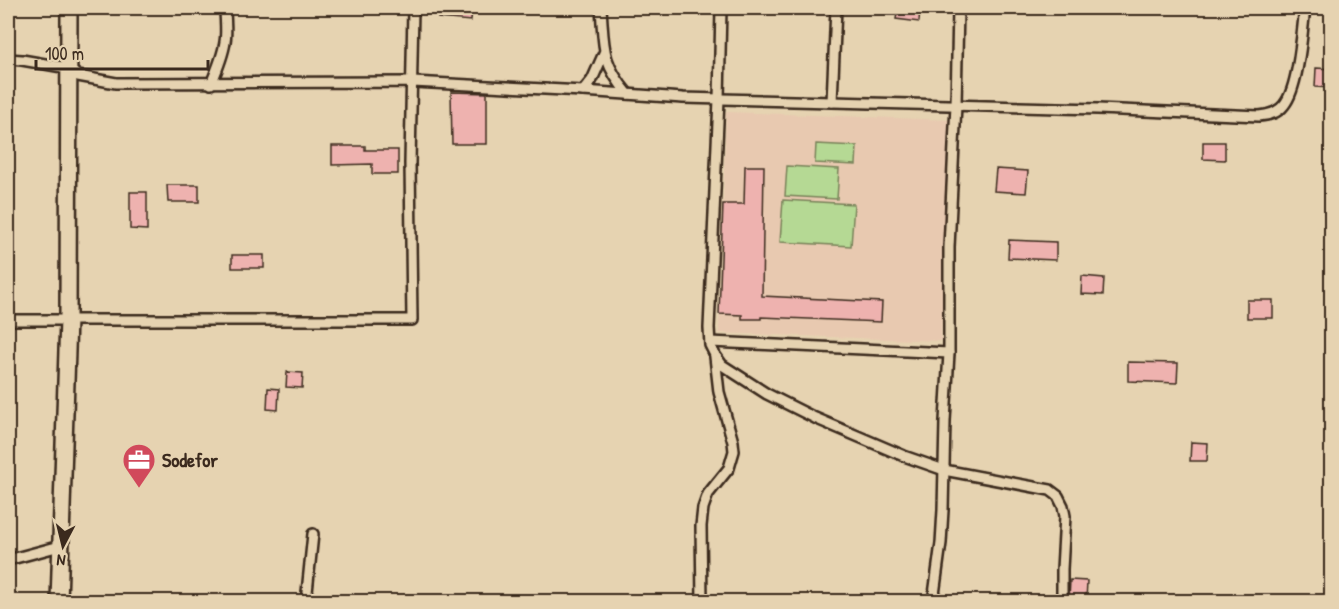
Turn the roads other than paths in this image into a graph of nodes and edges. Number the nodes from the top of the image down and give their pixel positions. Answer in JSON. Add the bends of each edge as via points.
{"nodes":[{"id":1,"x":69,"y":8,"type":"edge"},
{"id":2,"x":225,"y":8,"type":"edge"},
{"id":3,"x":414,"y":8,"type":"edge"},
{"id":4,"x":602,"y":8,"type":"edge"},
{"id":5,"x":721,"y":8,"type":"edge"},
{"id":6,"x":836,"y":8,"type":"edge"},
{"id":7,"x":958,"y":8,"type":"edge"},
{"id":8,"x":1305,"y":8,"type":"edge"},
{"id":9,"x":604,"y":52,"type":"junction"},
{"id":10,"x":8,"y":59,"type":"edge"},
{"id":11,"x":68,"y":68,"type":"junction"},
{"id":12,"x":412,"y":82,"type":"junction"},
{"id":13,"x":211,"y":84,"type":"junction"},
{"id":14,"x":584,"y":90,"type":"junction"},
{"id":15,"x":628,"y":94,"type":"junction"},
{"id":16,"x":719,"y":99,"type":"junction"},
{"id":17,"x":832,"y":102,"type":"junction"},
{"id":18,"x":956,"y":105,"type":"junction"},
{"id":19,"x":8,"y":320,"type":"edge"},
{"id":20,"x":68,"y":320,"type":"junction"},
{"id":21,"x":710,"y":342,"type":"junction"},
{"id":22,"x":949,"y":353,"type":"junction"},
{"id":23,"x":715,"y":355,"type":"junction"},
{"id":24,"x":944,"y":470,"type":"junction"},
{"id":25,"x":313,"y":534,"type":"dead end"},
{"id":26,"x":60,"y":546,"type":"junction"},
{"id":27,"x":8,"y":560,"type":"edge"},
{"id":28,"x":59,"y":602,"type":"edge"},
{"id":29,"x":306,"y":602,"type":"edge"},
{"id":30,"x":702,"y":602,"type":"edge"},
{"id":31,"x":933,"y":602,"type":"edge"},
{"id":32,"x":1062,"y":602,"type":"edge"}],
"edges":[{"from":1,"to":11,"type":"main road"},
{"from":2,"to":13,"type":"street","via":[[225,45]]},
{"from":3,"to":12,"type":"street"},
{"from":4,"to":9,"type":"street"},
{"from":5,"to":16,"type":"street"},
{"from":6,"to":17,"type":"street"},
{"from":7,"to":18,"type":"street"},
{"from":8,"to":18,"type":"street","via":[[1294,85],[1284,104],[1269,115]]},
{"from":9,"to":14,"type":"street"},
{"from":9,"to":15,"type":"street"},
{"from":10,"to":11,"type":"street"},
{"from":11,"to":13,"type":"street","via":[[78,76],[116,84]]},
{"from":11,"to":20,"type":"main road"},
{"from":12,"to":13,"type":"street"},
{"from":12,"to":14,"type":"street"},
{"from":12,"to":20,"type":"street","via":[[412,320]]},
{"from":14,"to":15,"type":"street"},
{"from":15,"to":16,"type":"street"},
{"from":16,"to":17,"type":"street"},
{"from":16,"to":21,"type":"street"},
{"from":17,"to":18,"type":"street"},
{"from":18,"to":22,"type":"street"},
{"from":19,"to":20,"type":"street"},
{"from":20,"to":26,"type":"main road"},
{"from":21,"to":22,"type":"street"},
{"from":21,"to":23,"type":"street"},
{"from":22,"to":24,"type":"street"},
{"from":23,"to":24,"type":"street","via":[[722,365],[766,394]]},
{"from":23,"to":30,"type":"street","via":[[719,392],[734,451],[729,468],[708,494],[703,508]]},
{"from":24,"to":31,"type":"street","via":[[941,543]]},
{"from":24,"to":32,"type":"street","via":[[1038,487],[1058,496],[1065,516]]},
{"from":25,"to":29,"type":"street"},
{"from":26,"to":27,"type":"street"},
{"from":26,"to":28,"type":"main road"}]}
